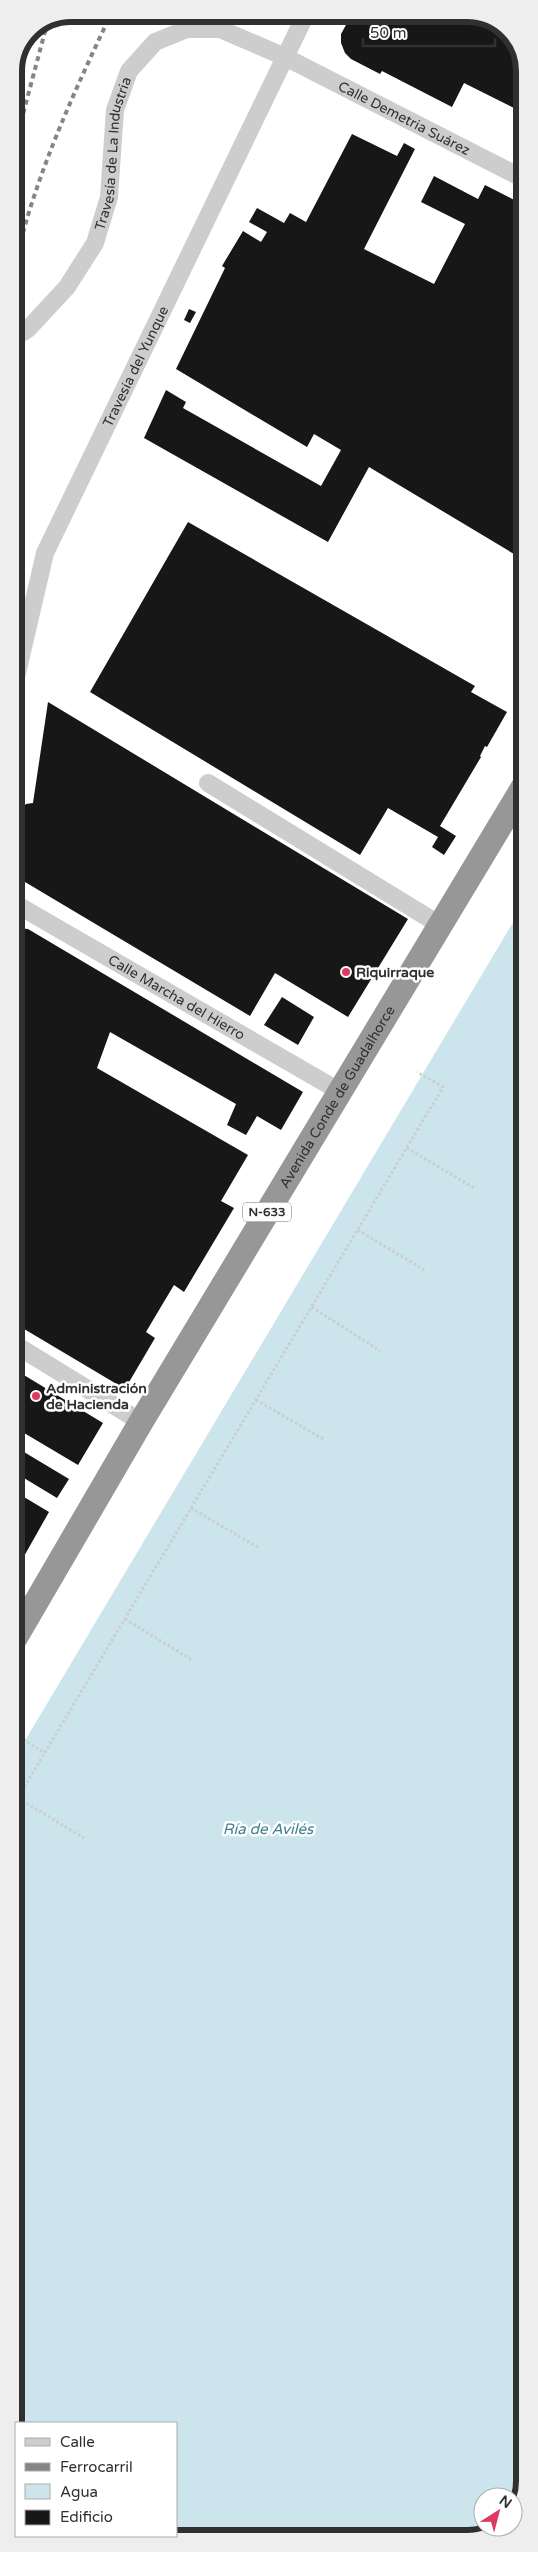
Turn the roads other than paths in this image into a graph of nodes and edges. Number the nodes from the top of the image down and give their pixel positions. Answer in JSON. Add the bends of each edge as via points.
{"nodes":[{"id":1,"x":302,"y":23,"type":"edge"},
{"id":2,"x":285,"y":57,"type":"junction"},
{"id":3,"x":516,"y":175,"type":"edge"},
{"id":4,"x":22,"y":326,"type":"edge"},
{"id":5,"x":22,"y":652,"type":"edge"},
{"id":6,"x":208,"y":783,"type":"dead end"},
{"id":7,"x":516,"y":799,"type":"edge"},
{"id":8,"x":22,"y":908,"type":"edge"},
{"id":9,"x":440,"y":925,"type":"junction"},
{"id":10,"x":339,"y":1092,"type":"junction"},
{"id":11,"x":22,"y":1349,"type":"edge"},
{"id":12,"x":141,"y":1422,"type":"junction"},
{"id":13,"x":22,"y":1626,"type":"edge"}],
"edges":[{"from":1,"to":2,"type":"street"},
{"from":2,"to":3,"type":"street","name":"Calle Demetria Suárez"},
{"from":2,"to":4,"type":"street","name":"Travesía de La Industria","via":[[220,29],[187,29],[155,42],[129,70],[115,110],[109,197],[95,243],[67,287]]},
{"from":2,"to":5,"type":"street","name":"Travesía del Yunque","via":[[45,553]]},
{"from":6,"to":9,"type":"street"},
{"from":7,"to":9,"type":"highway","name":"Avenida Conde de Guadalhorce","number":"N-633"},
{"from":8,"to":10,"type":"street","name":"Calle Marcha del Hierro"},
{"from":9,"to":10,"type":"highway","name":"Avenida Conde de Guadalhorce","number":"N-633"},
{"from":10,"to":12,"type":"highway","name":"Avenida Conde de Guadalhorce","number":"N-633"},
{"from":11,"to":12,"type":"street"},
{"from":12,"to":13,"type":"highway","name":"Avenida Conde de Guadalhorce","number":"N-633"}]}
